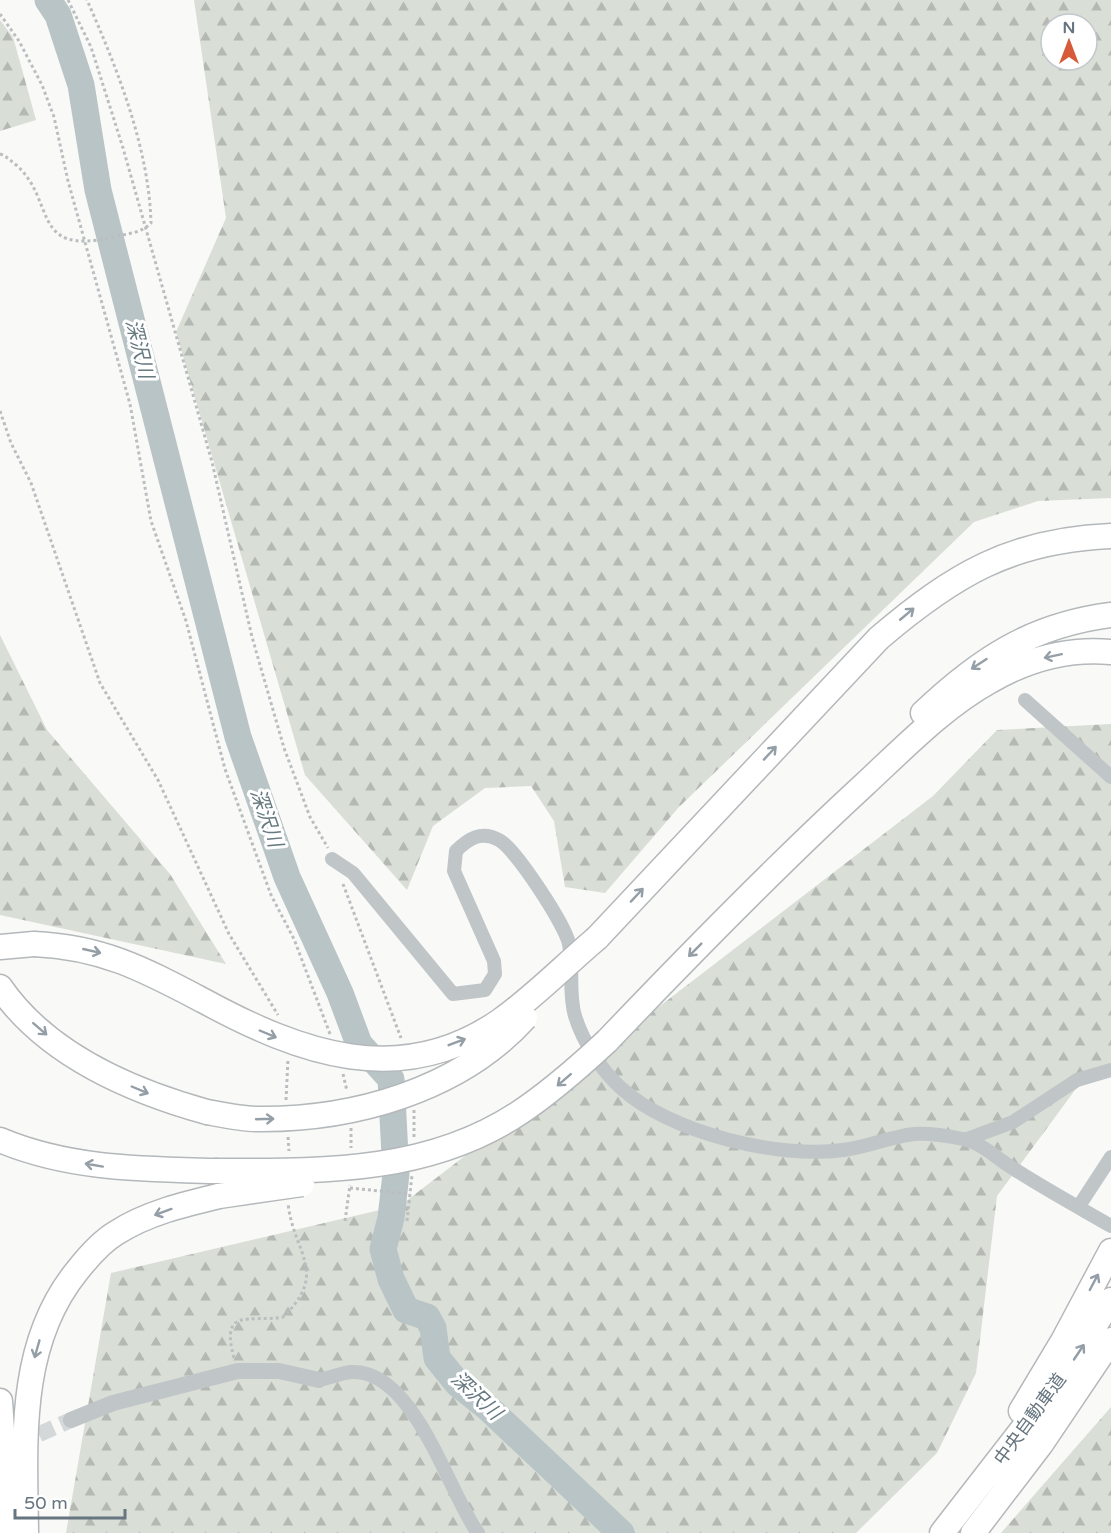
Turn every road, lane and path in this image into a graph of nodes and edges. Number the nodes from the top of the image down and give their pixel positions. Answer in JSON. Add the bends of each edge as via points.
{"nodes":[{"id":1,"x":68,"y":0,"type":"edge"},
{"id":2,"x":87,"y":0,"type":"edge"},
{"id":3,"x":0,"y":14,"type":"edge"},
{"id":4,"x":0,"y":154,"type":"edge"},
{"id":5,"x":145,"y":229,"type":"junction"},
{"id":6,"x":84,"y":241,"type":"junction"},
{"id":7,"x":0,"y":411,"type":"edge"},
{"id":8,"x":1104,"y":537,"type":"edge"},
{"id":9,"x":1111,"y":615,"type":"edge"},
{"id":10,"x":1111,"y":652,"type":"edge"},
{"id":11,"x":1025,"y":700,"type":"dead end"},
{"id":12,"x":1111,"y":777,"type":"edge"},
{"id":13,"x":332,"y":859,"type":"junction"},
{"id":14,"x":726,"y":919,"type":"junction"},
{"id":15,"x":597,"y":938,"type":"junction"},
{"id":16,"x":0,"y":948,"type":"edge"},
{"id":17,"x":0,"y":987,"type":"edge"},
{"id":18,"x":281,"y":1022,"type":"dead end"},
{"id":19,"x":333,"y":1042,"type":"dead end"},
{"id":20,"x":403,"y":1045,"type":"dead end"},
{"id":21,"x":289,"y":1052,"type":"dead end"},
{"id":22,"x":340,"y":1063,"type":"dead end"},
{"id":23,"x":1111,"y":1070,"type":"edge"},
{"id":24,"x":348,"y":1100,"type":"dead end"},
{"id":25,"x":286,"y":1101,"type":"dead end"},
{"id":26,"x":414,"y":1108,"type":"dead end"},
{"id":27,"x":350,"y":1118,"type":"dead end"},
{"id":28,"x":287,"y":1130,"type":"dead end"},
{"id":29,"x":967,"y":1139,"type":"junction"},
{"id":30,"x":0,"y":1140,"type":"edge"},
{"id":31,"x":410,"y":1156,"type":"junction"},
{"id":32,"x":1111,"y":1157,"type":"edge"},
{"id":33,"x":350,"y":1158,"type":"dead end"},
{"id":34,"x":290,"y":1160,"type":"dead end"},
{"id":35,"x":350,"y":1178,"type":"dead end"},
{"id":36,"x":350,"y":1188,"type":"junction"},
{"id":37,"x":410,"y":1193,"type":"junction"},
{"id":38,"x":288,"y":1199,"type":"dead end"},
{"id":39,"x":1079,"y":1206,"type":"junction"},
{"id":40,"x":345,"y":1221,"type":"dead end"},
{"id":41,"x":407,"y":1221,"type":"dead end"},
{"id":42,"x":1111,"y":1226,"type":"edge"},
{"id":43,"x":1111,"y":1251,"type":"edge"},
{"id":44,"x":1111,"y":1300,"type":"edge"},
{"id":45,"x":1111,"y":1340,"type":"edge"},
{"id":46,"x":1111,"y":1367,"type":"edge"},
{"id":47,"x":238,"y":1371,"type":"junction"},
{"id":48,"x":319,"y":1380,"type":"joint"},
{"id":49,"x":0,"y":1401,"type":"edge"},
{"id":50,"x":71,"y":1420,"type":"tunnel mouth"},
{"id":51,"x":972,"y":1497,"type":"junction"},
{"id":52,"x":991,"y":1511,"type":"junction"},
{"id":53,"x":9,"y":1533,"type":"edge"},
{"id":54,"x":26,"y":1533,"type":"edge"},
{"id":55,"x":478,"y":1533,"type":"edge"},
{"id":56,"x":942,"y":1533,"type":"edge"},
{"id":57,"x":973,"y":1533,"type":"edge"}],
"edges":[{"from":1,"to":5,"type":"path","via":[[105,83]]},
{"from":2,"to":5,"type":"path","via":[[127,106],[150,190],[151,223]]},
{"from":3,"to":6,"type":"path","via":[[19,41],[54,117]]},
{"from":4,"to":6,"type":"path","via":[[20,168],[33,185],[53,230],[73,241]]},
{"from":5,"to":6,"type":"path"},
{"from":5,"to":13,"type":"path","via":[[212,462],[252,637],[284,748],[309,817]]},
{"from":6,"to":19,"type":"path","via":[[130,404],[151,521],[186,621],[225,769],[271,895],[294,939]]},
{"from":7,"to":18,"type":"path","via":[[31,483],[96,675],[158,780],[230,934]]},
{"from":15,"to":8,"type":"highway","one_way":true,"via":[[879,638],[926,598],[984,564],[1026,548]]},
{"from":9,"to":14,"type":"highway","one_way":true,"via":[[1044,629],[972,669],[880,753]]},
{"from":10,"to":14,"type":"highway","one_way":true,"via":[[1055,655],[988,682],[946,712],[888,763]]},
{"from":11,"to":12,"type":"street"},
{"from":13,"to":20,"type":"path"},
{"from":13,"to":29,"type":"street","via":[[354,873],[453,994],[485,990],[495,974],[494,961],[454,871],[456,851],[469,838],[484,835],[500,840],[518,859],[560,921],[569,943],[574,1014],[582,1036],[603,1068],[622,1089],[689,1127],[723,1139],[800,1153],[844,1150],[916,1134]]},
{"from":14,"to":31,"type":"highway","one_way":true,"bridge":true,"via":[[561,1083],[518,1114],[444,1150]]},
{"from":16,"to":15,"type":"highway","one_way":true,"bridge":true,"via":[[68,945],[99,952],[152,974],[285,1041],[338,1055],[371,1058],[435,1050],[480,1032],[499,1021]]},
{"from":17,"to":15,"type":"highway","one_way":true,"bridge":true,"via":[[10,1001],[62,1047],[160,1098],[207,1112],[255,1119],[316,1117],[417,1093],[484,1053],[521,1023]]},
{"from":21,"to":25,"type":"path"},
{"from":22,"to":24,"type":"path"},
{"from":23,"to":29,"type":"street","via":[[1077,1080],[1013,1122]]},
{"from":26,"to":31,"type":"path"},
{"from":27,"to":33,"type":"path"},
{"from":28,"to":34,"type":"path"},
{"from":29,"to":39,"type":"street"},
{"from":31,"to":30,"type":"highway","one_way":true,"bridge":true,"via":[[318,1171],[106,1168],[33,1152]]},
{"from":31,"to":37,"type":"path"},
{"from":31,"to":54,"type":"highway","one_way":true,"bridge":true,"via":[[367,1173],[182,1205],[116,1233],[88,1257],[62,1289],[43,1325],[31,1370],[26,1411]]},
{"from":32,"to":39,"type":"street"},
{"from":35,"to":36,"type":"path"},
{"from":36,"to":37,"type":"path"},
{"from":36,"to":40,"type":"path"},
{"from":37,"to":41,"type":"path"},
{"from":38,"to":47,"type":"path","via":[[307,1284],[283,1317],[240,1318],[231,1327],[229,1338]]},
{"from":39,"to":42,"type":"street"},
{"from":51,"to":43,"type":"highway","one_way":true},
{"from":51,"to":44,"type":"highway","name":"中央自動車道","one_way":true,"via":[[1053,1390]]},
{"from":45,"to":52,"type":"highway","name":"中央自動車道"},
{"from":46,"to":52,"type":"highway","via":[[1075,1420]]},
{"from":47,"to":48,"type":"street","via":[[279,1371]]},
{"from":47,"to":50,"type":"street","via":[[113,1403]]},
{"from":48,"to":55,"type":"street","via":[[352,1372],[370,1376],[388,1387],[407,1407],[439,1454]]},
{"from":49,"to":53,"type":"highway"},
{"from":51,"to":56,"type":"highway","name":"中央自動車道"},
{"from":52,"to":57,"type":"highway","name":"中央自動車道"}]}
